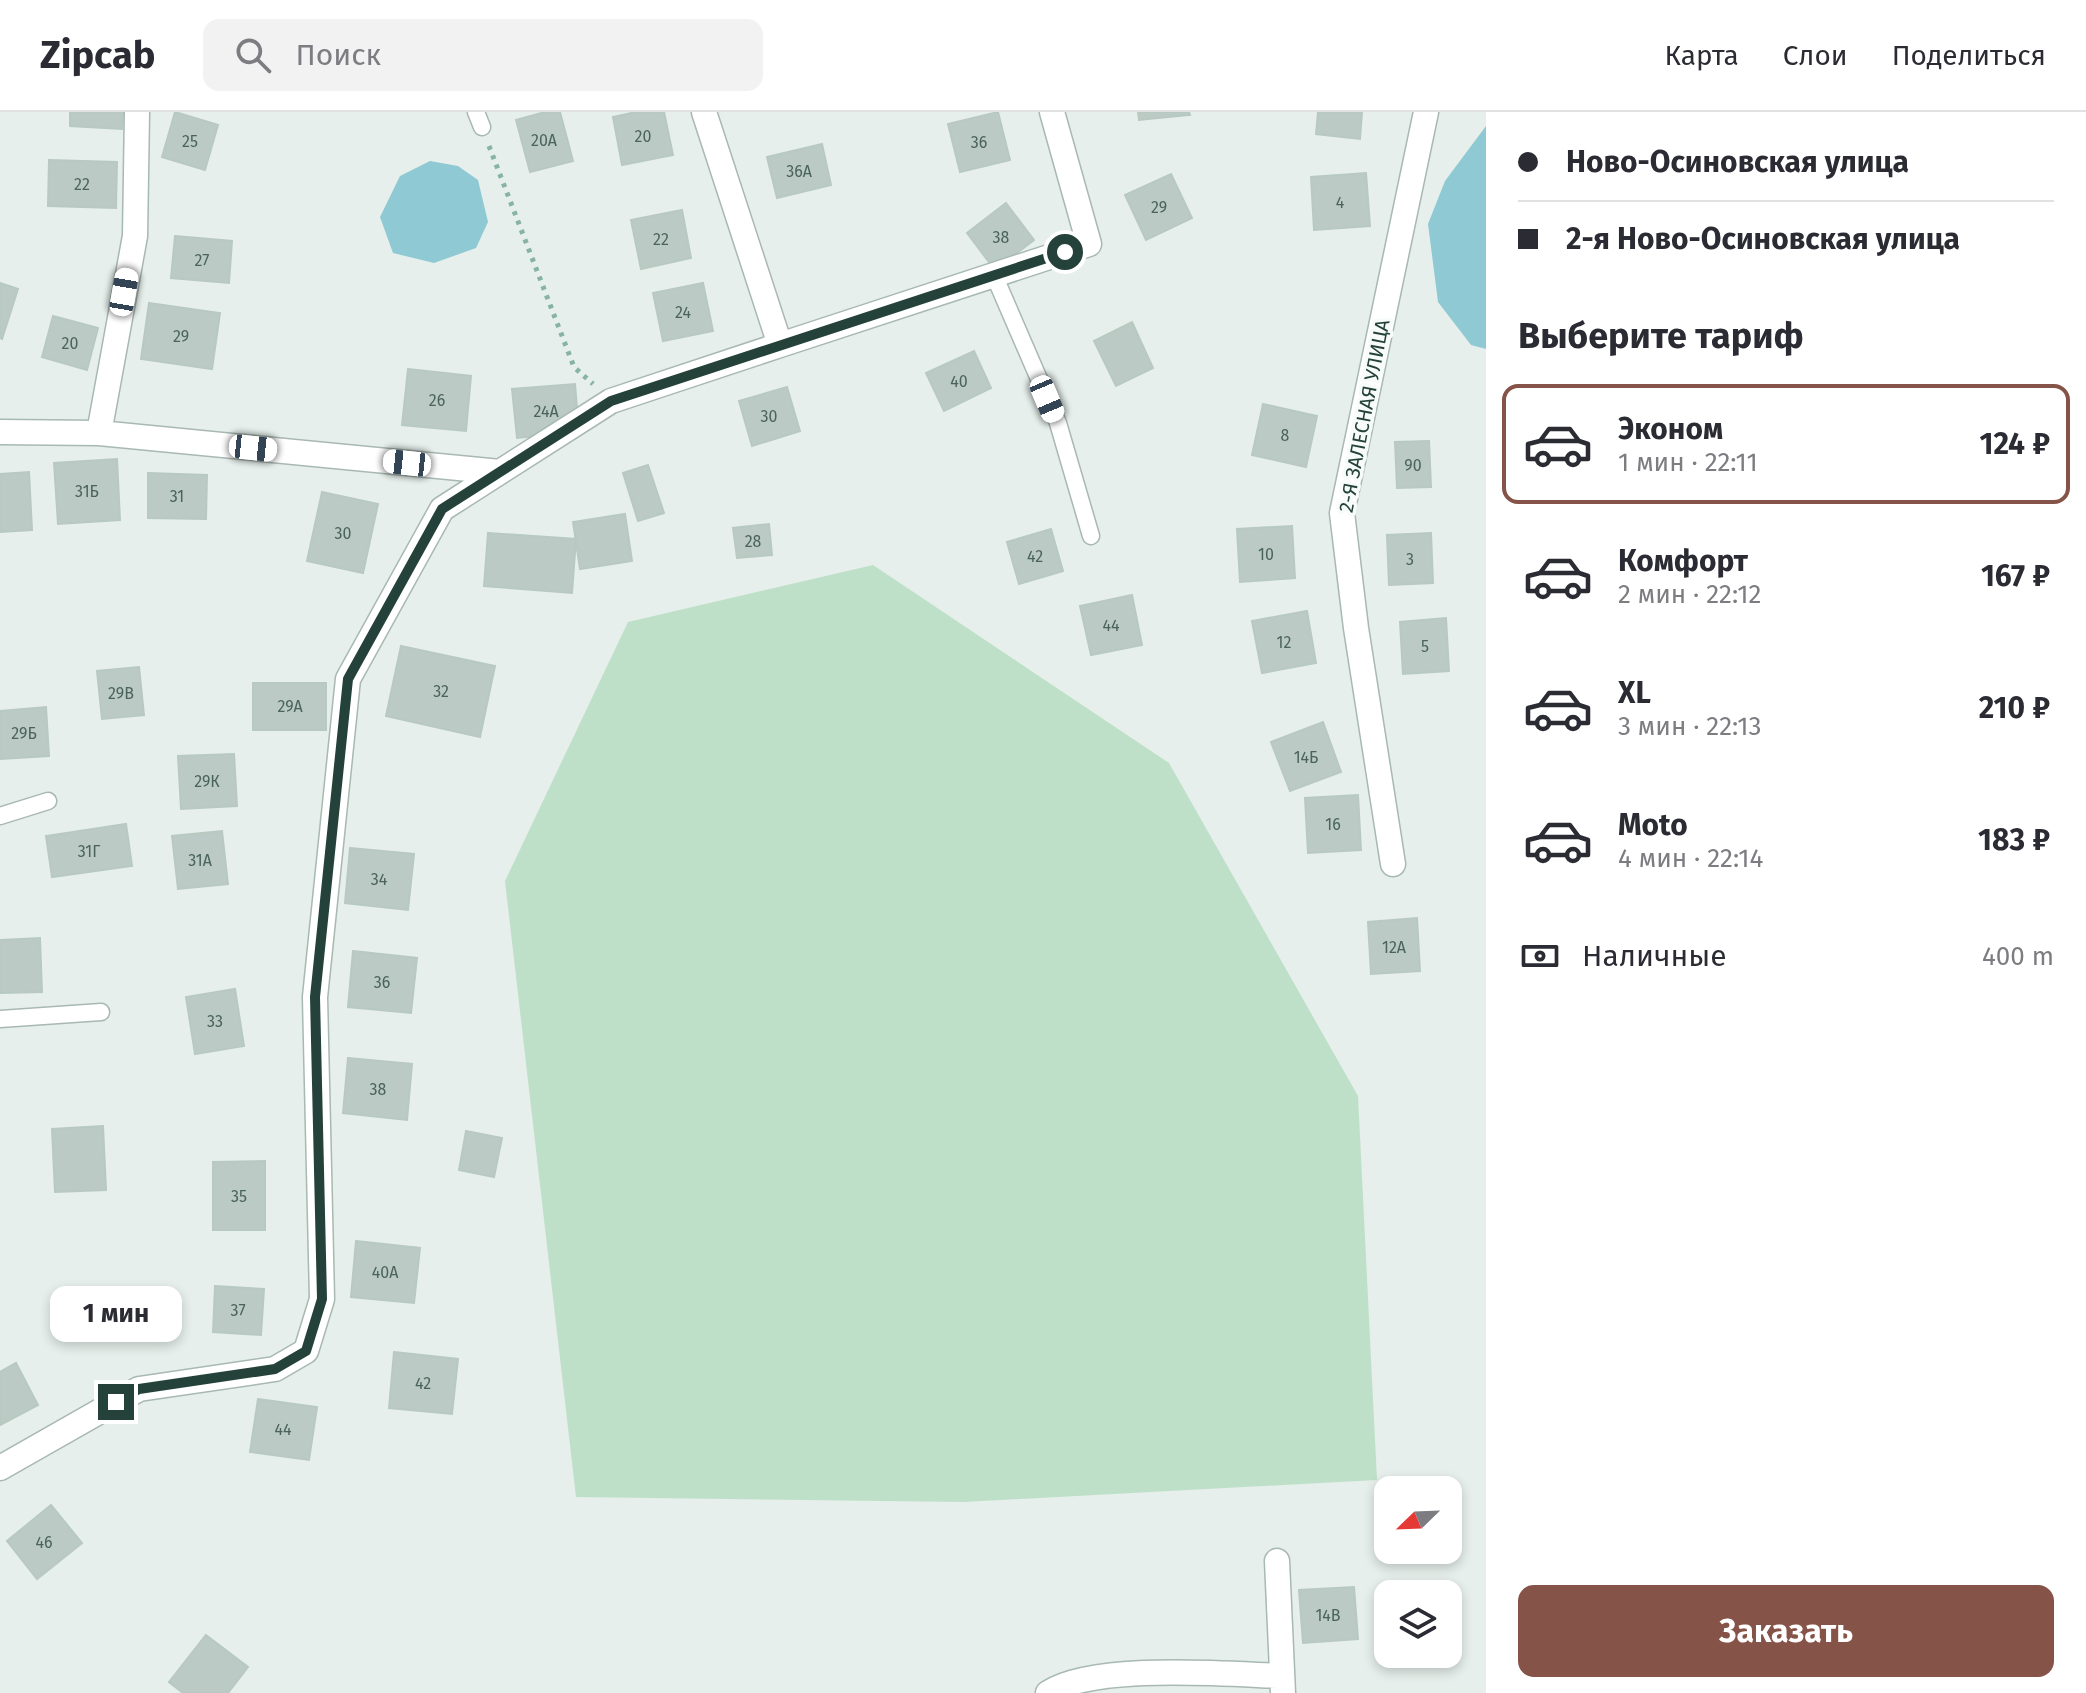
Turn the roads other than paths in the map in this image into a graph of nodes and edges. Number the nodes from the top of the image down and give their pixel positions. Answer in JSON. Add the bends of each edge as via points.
{"nodes":[{"id":1,"x":137,"y":112,"type":"edge"},
{"id":2,"x":704,"y":112,"type":"edge"},
{"id":3,"x":1052,"y":112,"type":"edge"},
{"id":4,"x":1426,"y":112,"type":"edge"},
{"id":5,"x":994,"y":275,"type":"junction"},
{"id":6,"x":780,"y":345,"type":"junction"},
{"id":7,"x":0,"y":432,"type":"edge"},
{"id":8,"x":99,"y":433,"type":"junction"},
{"id":9,"x":500,"y":472,"type":"junction"},
{"id":10,"x":1091,"y":536,"type":"dead end"},
{"id":11,"x":48,"y":801,"type":"dead end"},
{"id":12,"x":0,"y":816,"type":"edge"},
{"id":13,"x":1393,"y":864,"type":"dead end"},
{"id":14,"x":101,"y":1012,"type":"dead end"},
{"id":15,"x":0,"y":1019,"type":"edge"},
{"id":16,"x":0,"y":1468,"type":"edge"},
{"id":17,"x":1277,"y":1561,"type":"dead end"},
{"id":18,"x":1282,"y":1684,"type":"edge"},
{"id":19,"x":1048,"y":1693,"type":"edge"}],
"edges":[{"from":1,"to":8,"type":"street","via":[[135,236]]},
{"from":2,"to":6,"type":"street"},
{"from":3,"to":5,"type":"street","via":[[1089,244]]},
{"from":4,"to":13,"type":"street","name":"2-Я ЗАЛЕСНАЯ УЛИЦА","via":[[1342,513]]},
{"from":5,"to":6,"type":"street"},
{"from":5,"to":10,"type":"lane","via":[[1058,423]]},
{"from":6,"to":9,"type":"street","via":[[611,401]]},
{"from":7,"to":8,"type":"street"},
{"from":8,"to":9,"type":"street"},
{"from":9,"to":16,"type":"street","via":[[442,509],[348,679],[315,997],[322,1299],[306,1351],[275,1369],[139,1389]]},
{"from":11,"to":12,"type":"lane"},
{"from":14,"to":15,"type":"lane"},
{"from":17,"to":18,"type":"street"},
{"from":18,"to":19,"type":"street","via":[[1163,1672],[1099,1678]]}]}
